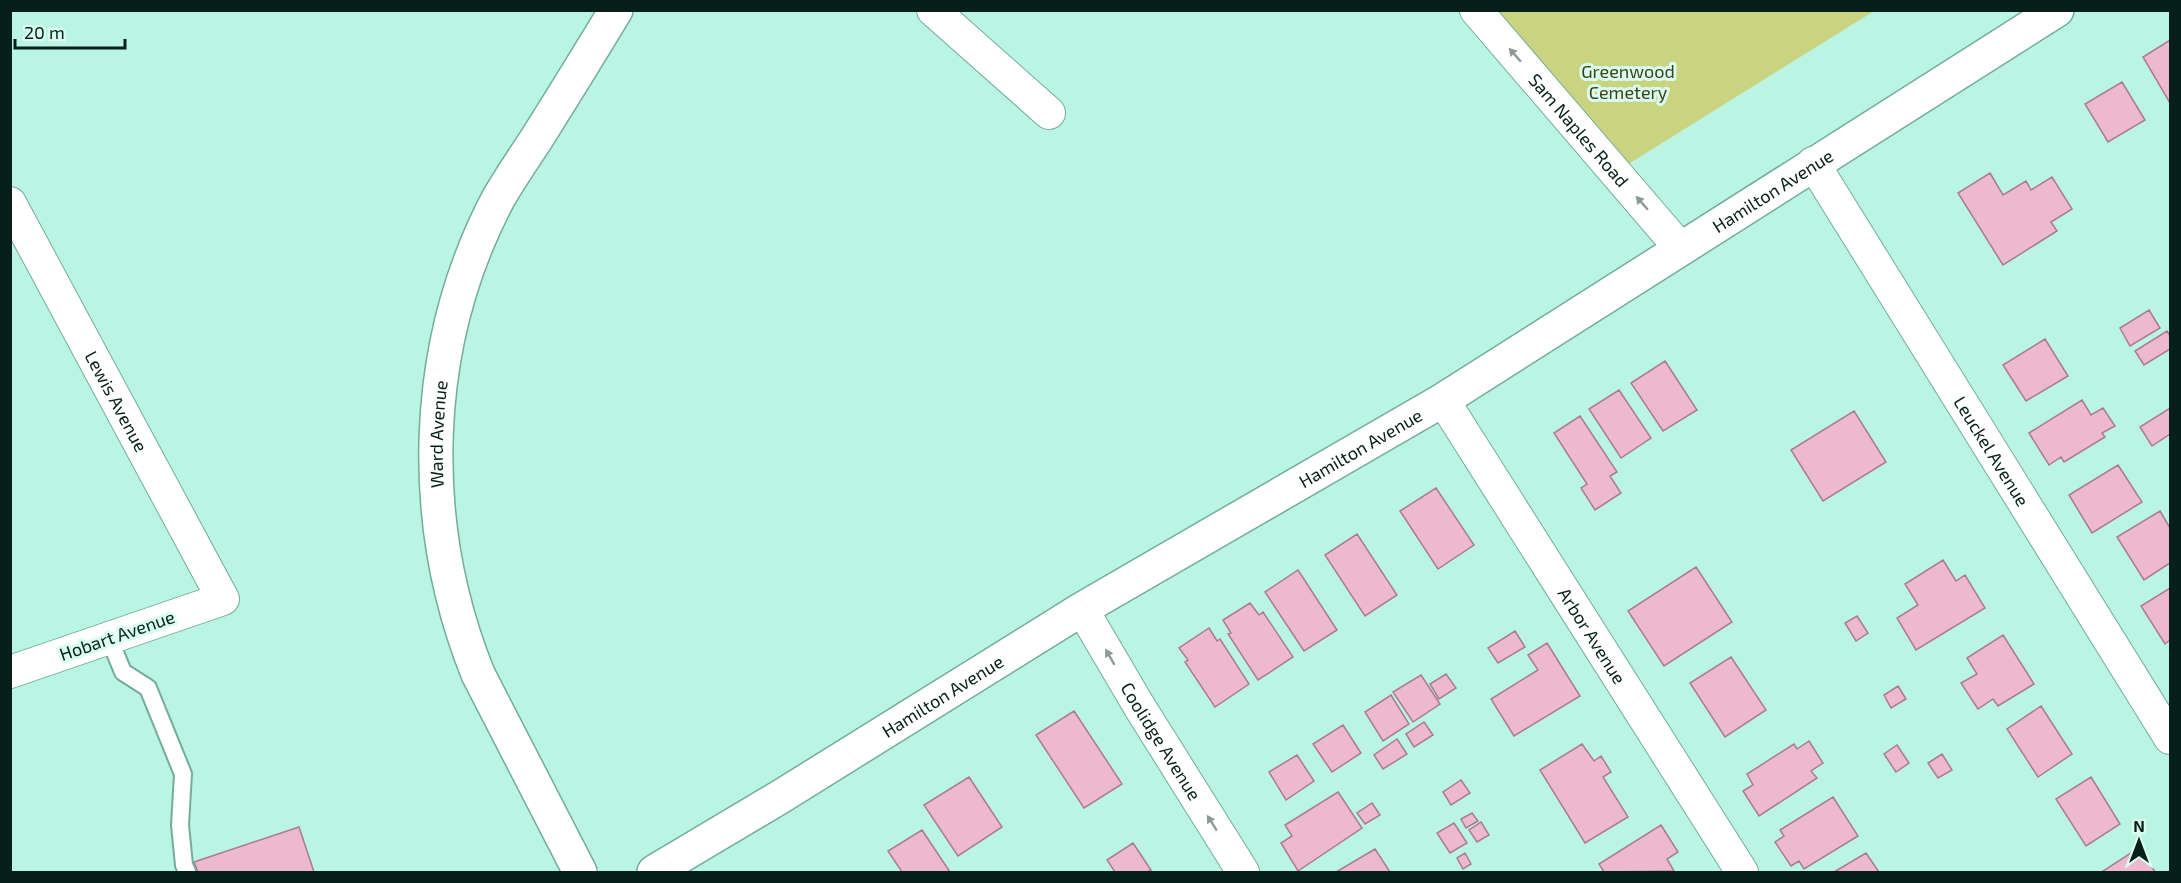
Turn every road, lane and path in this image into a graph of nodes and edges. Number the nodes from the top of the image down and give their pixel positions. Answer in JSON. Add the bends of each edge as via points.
{"nodes":[{"id":1,"x":616,"y":10,"type":"edge"},
{"id":2,"x":933,"y":10,"type":"edge"},
{"id":3,"x":1476,"y":10,"type":"edge"},
{"id":4,"x":2057,"y":10,"type":"edge"},
{"id":5,"x":1049,"y":113,"type":"dead end"},
{"id":6,"x":1813,"y":164,"type":"junction"},
{"id":7,"x":10,"y":203,"type":"edge"},
{"id":8,"x":1680,"y":248,"type":"junction"},
{"id":9,"x":1443,"y":400,"type":"junction"},
{"id":10,"x":224,"y":599,"type":"joint"},
{"id":11,"x":1083,"y":609,"type":"junction"},
{"id":12,"x":109,"y":638,"type":"junction"},
{"id":13,"x":10,"y":672,"type":"edge"},
{"id":14,"x":2170,"y":738,"type":"edge"},
{"id":15,"x":187,"y":873,"type":"edge"},
{"id":16,"x":580,"y":873,"type":"edge"},
{"id":17,"x":654,"y":873,"type":"edge"},
{"id":18,"x":1243,"y":873,"type":"edge"},
{"id":19,"x":1742,"y":873,"type":"edge"}],
"edges":[{"from":1,"to":16,"type":"main road","name":"Ward Avenue","via":[[498,200],[480,240],[467,270],[446,345],[435,421],[436,498],[445,564],[468,650]]},
{"from":2,"to":5,"type":"street"},
{"from":8,"to":3,"type":"street","name":"Sam Naples Road","one_way":true},
{"from":4,"to":6,"type":"main road","name":"Hamilton Avenue"},
{"from":6,"to":8,"type":"main road","name":"Hamilton Avenue"},
{"from":6,"to":14,"type":"street","name":"Leuckel Avenue"},
{"from":7,"to":10,"type":"street","name":"Lewis Avenue"},
{"from":8,"to":9,"type":"main road","name":"Hamilton Avenue"},
{"from":9,"to":11,"type":"main road","name":"Hamilton Avenue"},
{"from":9,"to":19,"type":"street","name":"Arbor Avenue"},
{"from":10,"to":12,"type":"street","name":"Hobart Avenue"},
{"from":11,"to":17,"type":"main road","name":"Hamilton Avenue"},
{"from":18,"to":11,"type":"street","name":"Coolidge Avenue","one_way":true},
{"from":12,"to":13,"type":"street","name":"Hobart Avenue"},
{"from":12,"to":15,"type":"lane","via":[[123,672],[148,688],[183,774],[180,825]]}]}
